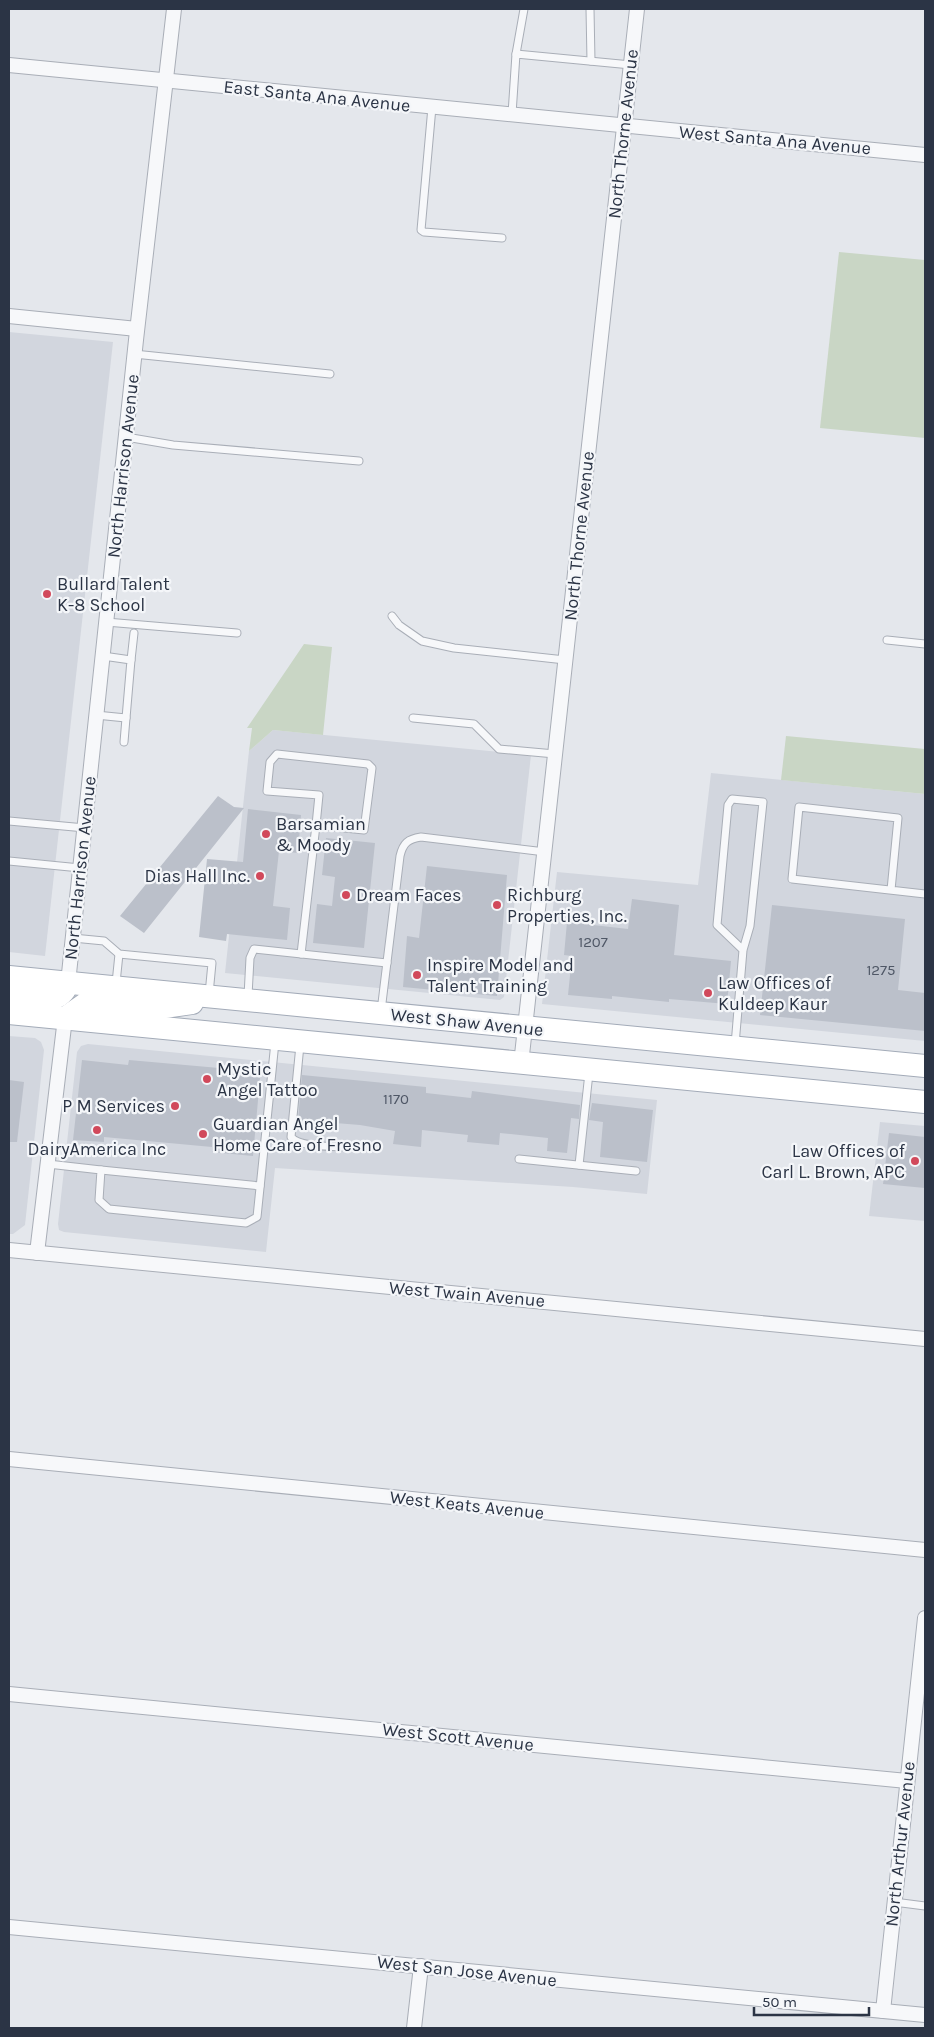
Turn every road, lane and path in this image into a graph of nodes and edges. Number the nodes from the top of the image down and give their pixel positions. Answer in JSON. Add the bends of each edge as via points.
{"nodes":[{"id":1,"x":174,"y":9,"type":"edge"},
{"id":2,"x":524,"y":9,"type":"edge"},
{"id":3,"x":590,"y":9,"type":"edge"},
{"id":4,"x":637,"y":9,"type":"edge"},
{"id":5,"x":516,"y":54,"type":"junction"},
{"id":6,"x":591,"y":61,"type":"junction"},
{"id":7,"x":9,"y":65,"type":"edge"},
{"id":8,"x":631,"y":65,"type":"junction"},
{"id":9,"x":166,"y":81,"type":"junction"},
{"id":10,"x":432,"y":107,"type":"junction"},
{"id":11,"x":512,"y":114,"type":"junction"},
{"id":12,"x":624,"y":126,"type":"junction"},
{"id":13,"x":925,"y":155,"type":"edge"},
{"id":14,"x":502,"y":238,"type":"dead end"},
{"id":15,"x":9,"y":316,"type":"edge"},
{"id":16,"x":137,"y":329,"type":"junction"},
{"id":17,"x":134,"y":354,"type":"junction"},
{"id":18,"x":330,"y":374,"type":"dead end"},
{"id":19,"x":126,"y":437,"type":"junction"},
{"id":20,"x":359,"y":461,"type":"dead end"},
{"id":21,"x":392,"y":616,"type":"dead end"},
{"id":22,"x":106,"y":622,"type":"junction"},
{"id":23,"x":134,"y":633,"type":"dead end"},
{"id":24,"x":237,"y":633,"type":"dead end"},
{"id":25,"x":886,"y":640,"type":"dead end"},
{"id":26,"x":925,"y":644,"type":"edge"},
{"id":27,"x":103,"y":656,"type":"junction"},
{"id":28,"x":131,"y":660,"type":"junction"},
{"id":29,"x":565,"y":660,"type":"junction"},
{"id":30,"x":96,"y":715,"type":"junction"},
{"id":31,"x":126,"y":718,"type":"junction"},
{"id":32,"x":413,"y":718,"type":"dead end"},
{"id":33,"x":124,"y":742,"type":"dead end"},
{"id":34,"x":555,"y":754,"type":"junction"},
{"id":35,"x":9,"y":821,"type":"edge"},
{"id":36,"x":316,"y":825,"type":"junction"},
{"id":37,"x":85,"y":828,"type":"junction"},
{"id":38,"x":545,"y":852,"type":"junction"},
{"id":39,"x":9,"y":861,"type":"edge"},
{"id":40,"x":80,"y":868,"type":"junction"},
{"id":41,"x":890,"y":890,"type":"junction"},
{"id":42,"x":925,"y":894,"type":"edge"},
{"id":43,"x":73,"y":938,"type":"junction"},
{"id":44,"x":743,"y":950,"type":"junction"},
{"id":45,"x":119,"y":954,"type":"junction"},
{"id":46,"x":301,"y":954,"type":"junction"},
{"id":47,"x":387,"y":963,"type":"junction"},
{"id":48,"x":9,"y":977,"type":"edge"},
{"id":49,"x":68,"y":983,"type":"junction"},
{"id":50,"x":115,"y":987,"type":"junction"},
{"id":51,"x":9,"y":996,"type":"edge"},
{"id":52,"x":214,"y":997,"type":"junction"},
{"id":53,"x":247,"y":1000,"type":"junction"},
{"id":54,"x":381,"y":1013,"type":"junction"},
{"id":55,"x":9,"y":1014,"type":"edge"},
{"id":56,"x":65,"y":1018,"type":"junction"},
{"id":57,"x":525,"y":1027,"type":"junction"},
{"id":58,"x":275,"y":1039,"type":"junction"},
{"id":59,"x":300,"y":1042,"type":"junction"},
{"id":60,"x":734,"y":1048,"type":"junction"},
{"id":61,"x":522,"y":1064,"type":"junction"},
{"id":62,"x":925,"y":1066,"type":"edge"},
{"id":63,"x":590,"y":1070,"type":"junction"},
{"id":64,"x":925,"y":1102,"type":"edge"},
{"id":65,"x":341,"y":1147,"type":"dead end"},
{"id":66,"x":519,"y":1159,"type":"dead end"},
{"id":67,"x":48,"y":1164,"type":"junction"},
{"id":68,"x":580,"y":1165,"type":"junction"},
{"id":69,"x":101,"y":1170,"type":"junction"},
{"id":70,"x":636,"y":1171,"type":"dead end"},
{"id":71,"x":260,"y":1186,"type":"junction"},
{"id":72,"x":9,"y":1250,"type":"edge"},
{"id":73,"x":37,"y":1253,"type":"junction"},
{"id":74,"x":925,"y":1338,"type":"edge"},
{"id":75,"x":9,"y":1460,"type":"edge"},
{"id":76,"x":925,"y":1550,"type":"edge"},
{"id":77,"x":925,"y":1618,"type":"edge"},
{"id":78,"x":9,"y":1694,"type":"edge"},
{"id":79,"x":907,"y":1781,"type":"junction"},
{"id":80,"x":894,"y":1902,"type":"junction"},
{"id":81,"x":925,"y":1906,"type":"edge"},
{"id":82,"x":9,"y":1927,"type":"edge"},
{"id":83,"x":421,"y":1966,"type":"junction"},
{"id":84,"x":882,"y":2011,"type":"junction"},
{"id":85,"x":925,"y":2015,"type":"edge"},
{"id":86,"x":414,"y":2028,"type":"edge"}],
"edges":[{"from":1,"to":9,"type":"street","name":"North Harrison Avenue"},
{"from":2,"to":5,"type":"lane"},
{"from":3,"to":6,"type":"lane"},
{"from":4,"to":8,"type":"street","name":"North Thorne Avenue"},
{"from":5,"to":6,"type":"lane"},
{"from":5,"to":11,"type":"lane"},
{"from":6,"to":8,"type":"lane"},
{"from":7,"to":9,"type":"street","name":"East Santa Ana Avenue"},
{"from":8,"to":12,"type":"street","name":"North Thorne Avenue"},
{"from":9,"to":10,"type":"street","name":"East Santa Ana Avenue"},
{"from":9,"to":16,"type":"street","name":"North Harrison Avenue"},
{"from":10,"to":11,"type":"street","name":"East Santa Ana Avenue"},
{"from":10,"to":14,"type":"lane","via":[[421,230]]},
{"from":11,"to":12,"type":"street","name":"East Santa Ana Avenue"},
{"from":12,"to":13,"type":"street","name":"West Santa Ana Avenue"},
{"from":12,"to":29,"type":"street","name":"North Thorne Avenue"},
{"from":15,"to":16,"type":"street"},
{"from":16,"to":17,"type":"street","name":"North Harrison Avenue"},
{"from":17,"to":18,"type":"lane"},
{"from":17,"to":19,"type":"street","name":"North Harrison Avenue"},
{"from":19,"to":20,"type":"lane","via":[[172,445]]},
{"from":19,"to":22,"type":"street","name":"North Harrison Avenue"},
{"from":21,"to":29,"type":"lane","via":[[399,626],[422,641],[454,648]]},
{"from":22,"to":24,"type":"lane"},
{"from":22,"to":27,"type":"street","name":"North Harrison Avenue"},
{"from":23,"to":28,"type":"lane"},
{"from":25,"to":26,"type":"lane"},
{"from":27,"to":28,"type":"lane"},
{"from":27,"to":30,"type":"street","name":"North Harrison Avenue"},
{"from":28,"to":31,"type":"lane"},
{"from":29,"to":34,"type":"street","name":"North Thorne Avenue"},
{"from":30,"to":31,"type":"lane"},
{"from":30,"to":37,"type":"street","name":"North Harrison Avenue"},
{"from":31,"to":33,"type":"lane"},
{"from":32,"to":34,"type":"lane","via":[[474,724],[499,749]]},
{"from":34,"to":38,"type":"street","name":"North Thorne Avenue"},
{"from":35,"to":37,"type":"lane"},
{"from":36,"to":36,"type":"lane","via":[[364,830],[372,768],[368,764],[277,754],[270,762],[267,791],[319,795]]},
{"from":36,"to":46,"type":"lane"},
{"from":37,"to":40,"type":"street","name":"North Harrison Avenue"},
{"from":38,"to":47,"type":"lane","via":[[421,837],[411,839],[403,845],[400,856]]},
{"from":38,"to":57,"type":"street","name":"North Thorne Avenue"},
{"from":39,"to":40,"type":"lane"},
{"from":40,"to":43,"type":"street","name":"North Harrison Avenue"},
{"from":41,"to":41,"type":"lane","via":[[792,879],[799,807],[898,818]]},
{"from":41,"to":42,"type":"lane"},
{"from":43,"to":45,"type":"lane","via":[[104,942]]},
{"from":43,"to":49,"type":"street","name":"North Harrison Avenue"},
{"from":44,"to":44,"type":"lane","via":[[750,926],[763,802],[732,799],[728,805],[717,925]]},
{"from":44,"to":60,"type":"lane"},
{"from":45,"to":50,"type":"lane"},
{"from":45,"to":52,"type":"lane","via":[[212,963]]},
{"from":46,"to":47,"type":"lane"},
{"from":46,"to":53,"type":"lane","via":[[254,949],[250,958]]},
{"from":47,"to":54,"type":"lane"},
{"from":48,"to":49,"type":"main road","name":"West Shaw Avenue"},
{"from":49,"to":50,"type":"main road","name":"West Shaw Avenue"},
{"from":49,"to":51,"type":"main road","via":[[60,998],[52,1000]]},
{"from":50,"to":52,"type":"main road","name":"West Shaw Avenue"},
{"from":52,"to":53,"type":"main road","name":"West Shaw Avenue"},
{"from":52,"to":56,"type":"main road","via":[[151,1009],[86,1004]]},
{"from":53,"to":54,"type":"main road","name":"West Shaw Avenue"},
{"from":54,"to":57,"type":"main road","name":"West Shaw Avenue"},
{"from":55,"to":56,"type":"main road","name":"West Shaw Avenue"},
{"from":56,"to":58,"type":"main road","name":"West Shaw Avenue"},
{"from":56,"to":67,"type":"street"},
{"from":57,"to":60,"type":"main road","name":"West Shaw Avenue"},
{"from":57,"to":61,"type":"street","name":"North Thorne Avenue"},
{"from":58,"to":59,"type":"main road","name":"West Shaw Avenue"},
{"from":58,"to":71,"type":"lane"},
{"from":59,"to":61,"type":"main road","name":"West Shaw Avenue"},
{"from":59,"to":65,"type":"lane","via":[[291,1137],[303,1144]]},
{"from":60,"to":62,"type":"main road","name":"West Shaw Avenue"},
{"from":61,"to":63,"type":"main road","name":"West Shaw Avenue"},
{"from":63,"to":64,"type":"main road","name":"West Shaw Avenue"},
{"from":63,"to":68,"type":"lane"},
{"from":66,"to":68,"type":"lane"},
{"from":67,"to":69,"type":"lane"},
{"from":67,"to":73,"type":"street"},
{"from":68,"to":70,"type":"lane"},
{"from":69,"to":71,"type":"lane"},
{"from":69,"to":71,"type":"lane","via":[[99,1200],[109,1209],[246,1223],[257,1217]]},
{"from":72,"to":73,"type":"street","name":"West Twain Avenue"},
{"from":73,"to":74,"type":"street","name":"West Twain Avenue"},
{"from":75,"to":76,"type":"street","name":"West Keats Avenue"},
{"from":77,"to":79,"type":"street","name":"North Arthur Avenue"},
{"from":78,"to":79,"type":"street","name":"West Scott Avenue"},
{"from":79,"to":80,"type":"street","name":"North Arthur Avenue"},
{"from":80,"to":81,"type":"lane"},
{"from":80,"to":84,"type":"street","name":"North Arthur Avenue"},
{"from":82,"to":83,"type":"street","name":"West San Jose Avenue"},
{"from":83,"to":84,"type":"street","name":"West San Jose Avenue"},
{"from":83,"to":86,"type":"street"},
{"from":84,"to":85,"type":"street","name":"West San Jose Avenue"}]}
